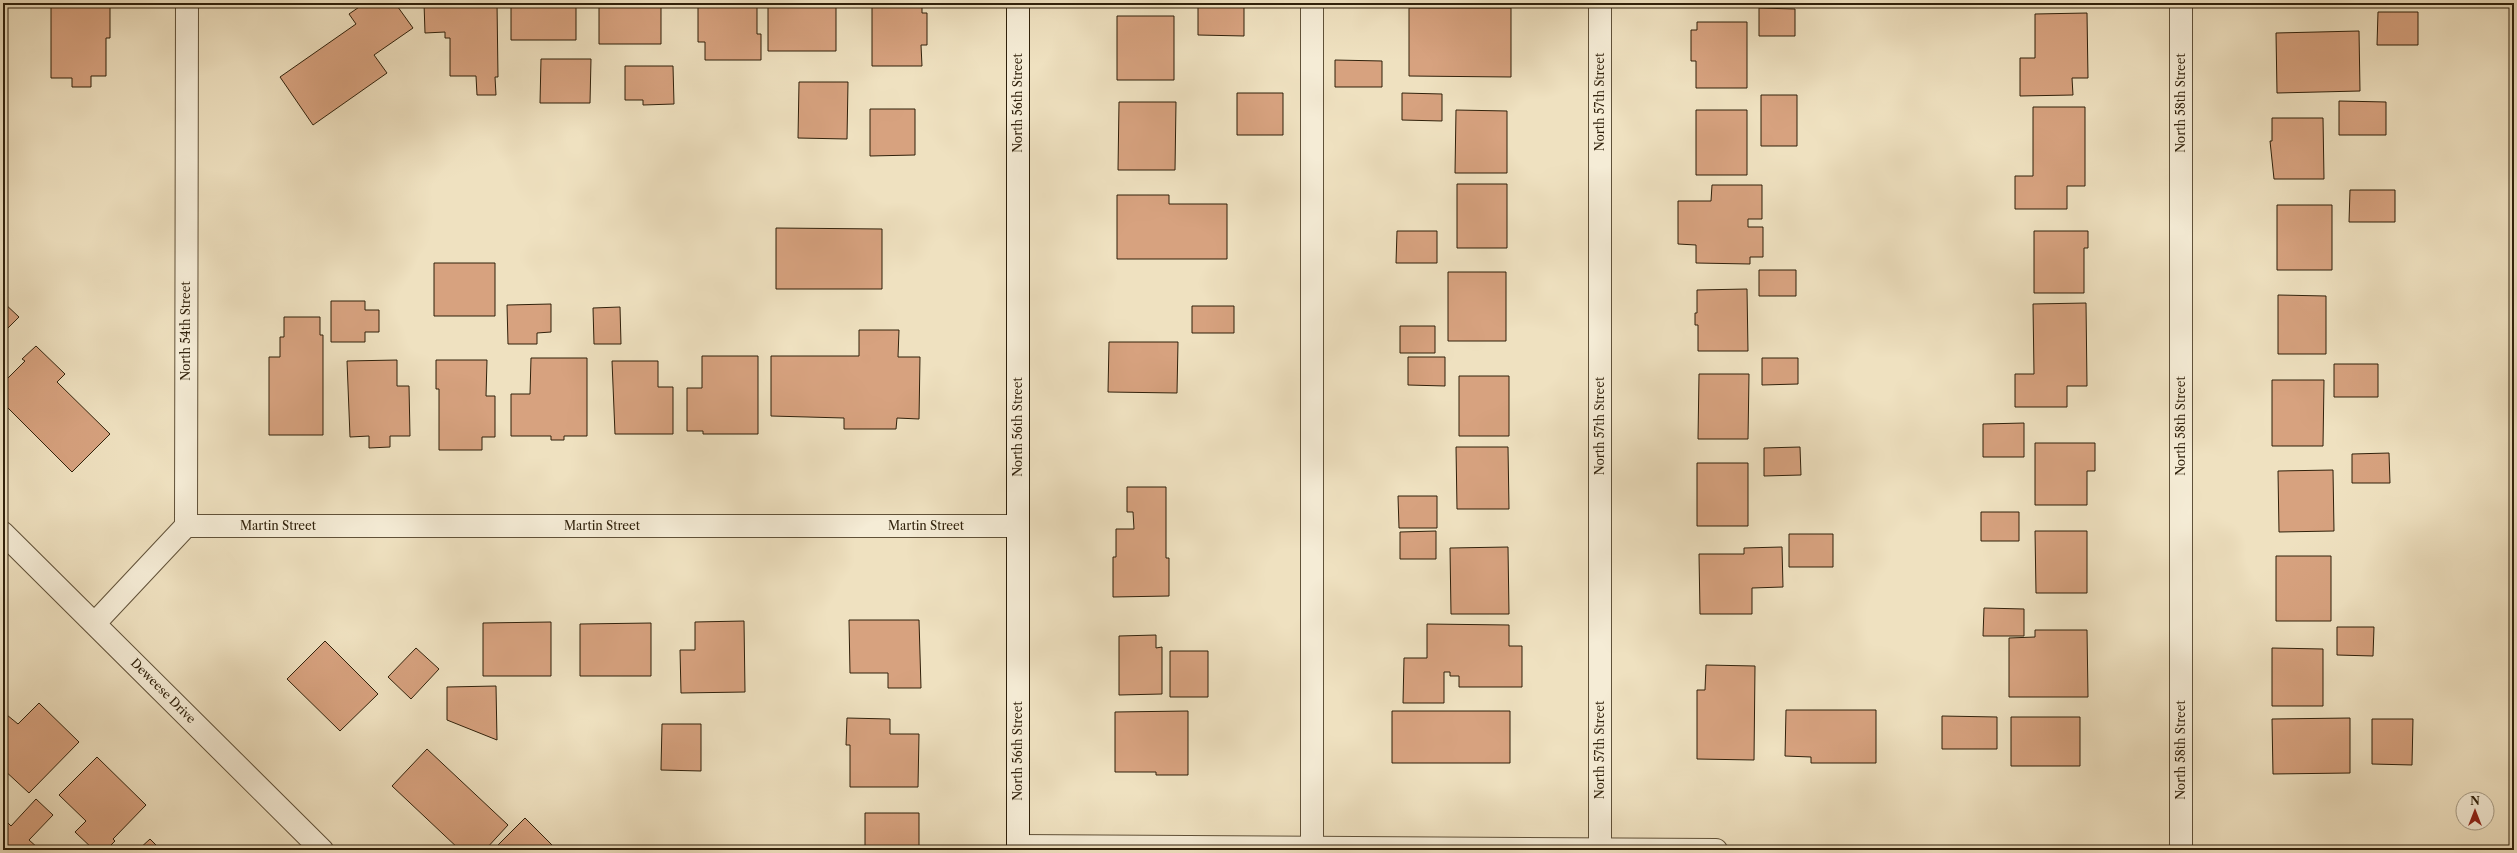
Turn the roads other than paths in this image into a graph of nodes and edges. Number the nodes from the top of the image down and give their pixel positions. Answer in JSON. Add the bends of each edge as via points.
{"nodes":[{"id":1,"x":187,"y":3,"type":"edge"},
{"id":2,"x":1018,"y":3,"type":"edge"},
{"id":3,"x":1312,"y":3,"type":"edge"},
{"id":4,"x":1600,"y":3,"type":"edge"},
{"id":5,"x":2181,"y":3,"type":"edge"},
{"id":6,"x":186,"y":526,"type":"junction"},
{"id":7,"x":1018,"y":526,"type":"junction"},
{"id":8,"x":3,"y":534,"type":"edge"},
{"id":9,"x":95,"y":623,"type":"junction"},
{"id":10,"x":1018,"y":848,"type":"edge"},
{"id":11,"x":1312,"y":848,"type":"junction"},
{"id":12,"x":1396,"y":849,"type":"edge"},
{"id":13,"x":1600,"y":849,"type":"junction"},
{"id":14,"x":322,"y":850,"type":"edge"},
{"id":15,"x":1716,"y":850,"type":"edge"},
{"id":16,"x":2181,"y":850,"type":"edge"}],
"edges":[{"from":1,"to":6,"type":"street","name":"North 54th Street"},
{"from":2,"to":7,"type":"street","name":"North 56th Street"},
{"from":3,"to":11,"type":"street"},
{"from":4,"to":13,"type":"street","name":"North 57th Street"},
{"from":5,"to":16,"type":"street","name":"North 58th Street"},
{"from":6,"to":7,"type":"street","name":"Martin Street"},
{"from":6,"to":9,"type":"street"},
{"from":7,"to":10,"type":"street","name":"North 56th Street"},
{"from":8,"to":9,"type":"street","name":"Deweese Drive"},
{"from":9,"to":14,"type":"street","name":"Deweese Drive"},
{"from":10,"to":11,"type":"street"},
{"from":11,"to":12,"type":"street"},
{"from":12,"to":13,"type":"street"},
{"from":13,"to":15,"type":"street"}]}
